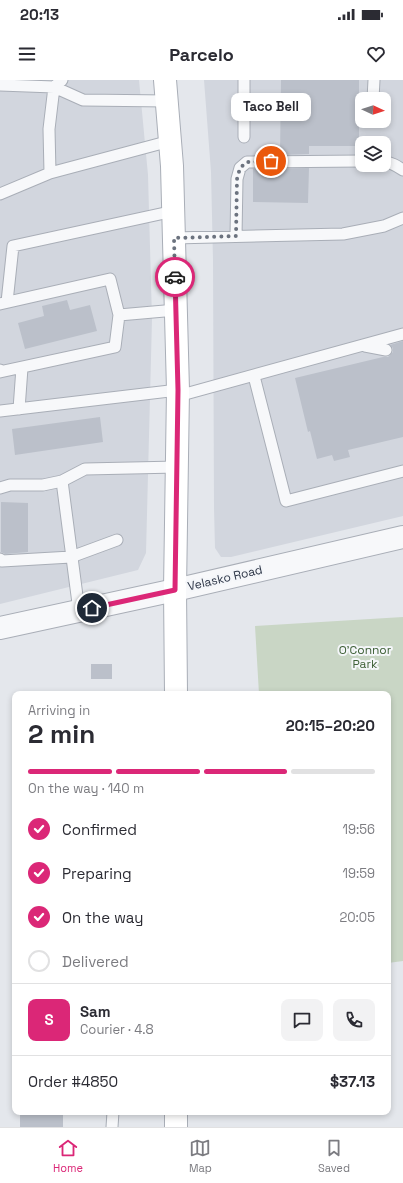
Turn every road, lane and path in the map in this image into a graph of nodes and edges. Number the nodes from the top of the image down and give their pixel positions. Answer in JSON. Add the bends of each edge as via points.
{"nodes":[{"id":1,"x":244,"y":80,"type":"edge"},
{"id":2,"x":374,"y":80,"type":"edge"},
{"id":3,"x":58,"y":83,"type":"edge"},
{"id":4,"x":0,"y":85,"type":"edge"},
{"id":5,"x":166,"y":90,"type":"edge"},
{"id":6,"x":373,"y":92,"type":"edge"},
{"id":7,"x":244,"y":137,"type":"dead end"},
{"id":8,"x":170,"y":141,"type":"junction"},
{"id":9,"x":355,"y":161,"type":"edge"},
{"id":10,"x":391,"y":164,"type":"edge"},
{"id":11,"x":403,"y":170,"type":"edge"},
{"id":12,"x":50,"y":173,"type":"junction"},
{"id":13,"x":0,"y":194,"type":"edge"},
{"id":14,"x":174,"y":211,"type":"junction"},
{"id":15,"x":403,"y":218,"type":"edge"},
{"id":16,"x":236,"y":236,"type":"junction"},
{"id":17,"x":174,"y":238,"type":"junction"},
{"id":18,"x":4,"y":303,"type":"edge"},
{"id":19,"x":176,"y":310,"type":"junction"},
{"id":20,"x":119,"y":315,"type":"junction"},
{"id":21,"x":403,"y":334,"type":"edge"},
{"id":22,"x":363,"y":345,"type":"junction"},
{"id":23,"x":386,"y":350,"type":"dead end"},
{"id":24,"x":22,"y":368,"type":"junction"},
{"id":25,"x":0,"y":370,"type":"edge"},
{"id":26,"x":254,"y":376,"type":"junction"},
{"id":27,"x":178,"y":393,"type":"junction"},
{"id":28,"x":19,"y":409,"type":"junction"},
{"id":29,"x":0,"y":411,"type":"edge"},
{"id":30,"x":177,"y":467,"type":"junction"},
{"id":31,"x":403,"y":471,"type":"edge"},
{"id":32,"x":62,"y":481,"type":"junction"},
{"id":33,"x":0,"y":488,"type":"edge"},
{"id":34,"x":403,"y":537,"type":"edge"},
{"id":35,"x":117,"y":540,"type":"dead end"},
{"id":36,"x":72,"y":557,"type":"junction"},
{"id":37,"x":0,"y":559,"type":"edge"},
{"id":38,"x":175,"y":590,"type":"junction"},
{"id":39,"x":79,"y":611,"type":"junction"},
{"id":40,"x":0,"y":628,"type":"edge"},
{"id":41,"x":176,"y":691,"type":"edge"},
{"id":42,"x":113,"y":1115,"type":"edge"},
{"id":43,"x":176,"y":1115,"type":"edge"},
{"id":44,"x":112,"y":1127,"type":"edge"},
{"id":45,"x":176,"y":1127,"type":"edge"}],
"edges":[{"from":1,"to":7,"type":"lane"},
{"from":2,"to":6,"type":"lane"},
{"from":3,"to":4,"type":"lane"},
{"from":3,"to":5,"type":"lane","via":[[83,100]]},
{"from":3,"to":12,"type":"lane","via":[[49,129]]},
{"from":5,"to":8,"type":"main road"},
{"from":8,"to":12,"type":"lane"},
{"from":8,"to":14,"type":"main road"},
{"from":9,"to":16,"type":"lane","via":[[247,162],[240,168],[237,179]]},
{"from":10,"to":11,"type":"lane"},
{"from":12,"to":13,"type":"lane"},
{"from":14,"to":17,"type":"main road"},
{"from":14,"to":18,"type":"lane","via":[[13,246]]},
{"from":15,"to":16,"type":"lane","via":[[384,226],[343,234]]},
{"from":16,"to":17,"type":"lane"},
{"from":17,"to":19,"type":"main road"},
{"from":18,"to":20,"type":"lane","via":[[110,279]]},
{"from":19,"to":20,"type":"lane"},
{"from":19,"to":27,"type":"main road"},
{"from":20,"to":24,"type":"lane","via":[[115,347]]},
{"from":21,"to":22,"type":"lane"},
{"from":22,"to":23,"type":"lane"},
{"from":22,"to":26,"type":"lane"},
{"from":24,"to":25,"type":"lane"},
{"from":24,"to":28,"type":"lane"},
{"from":26,"to":27,"type":"lane"},
{"from":26,"to":31,"type":"lane","via":[[286,500]]},
{"from":27,"to":28,"type":"lane"},
{"from":27,"to":30,"type":"main road"},
{"from":28,"to":29,"type":"lane"},
{"from":30,"to":32,"type":"lane","via":[[85,469]]},
{"from":30,"to":38,"type":"main road"},
{"from":32,"to":33,"type":"lane"},
{"from":32,"to":36,"type":"lane"},
{"from":34,"to":38,"type":"street","name":"Velasko Road"},
{"from":35,"to":36,"type":"lane"},
{"from":36,"to":37,"type":"lane"},
{"from":36,"to":39,"type":"lane"},
{"from":38,"to":39,"type":"street","name":"Velasko Road"},
{"from":38,"to":41,"type":"main road"},
{"from":39,"to":40,"type":"street","name":"Velasko Road"},
{"from":42,"to":44,"type":"lane"},
{"from":43,"to":45,"type":"main road"}]}
